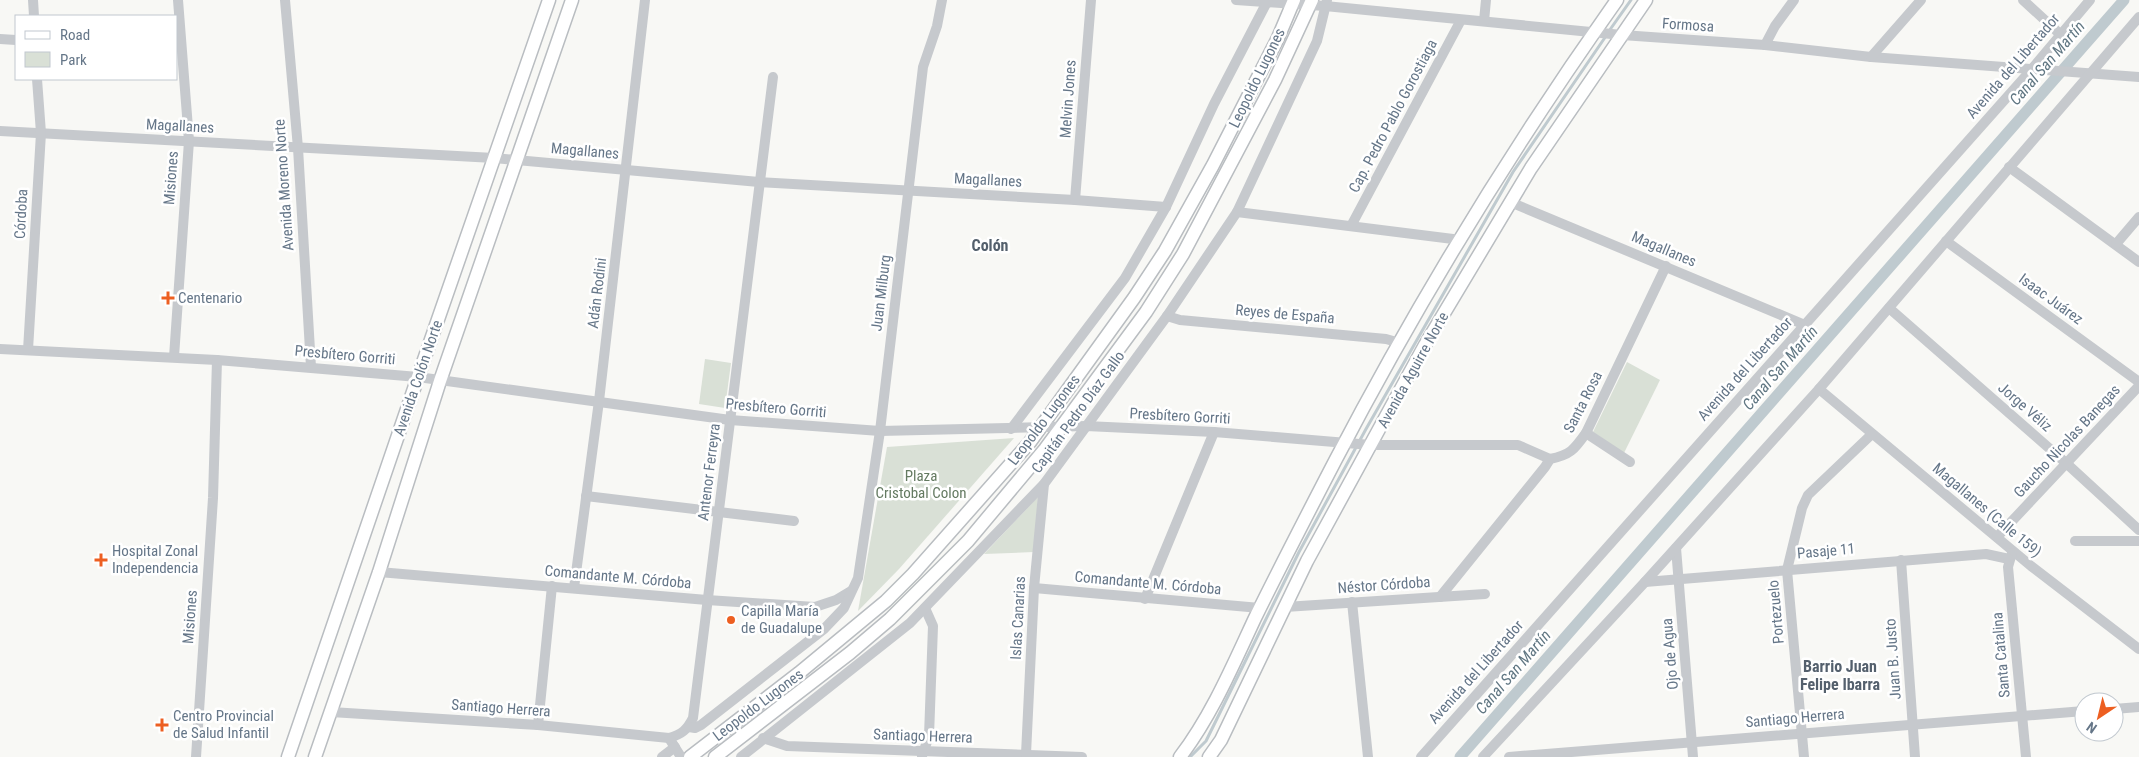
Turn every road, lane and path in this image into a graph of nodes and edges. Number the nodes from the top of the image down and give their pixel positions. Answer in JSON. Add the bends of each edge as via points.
{"nodes":[{"id":1,"x":33,"y":0,"type":"edge"},
{"id":2,"x":178,"y":0,"type":"edge"},
{"id":3,"x":284,"y":0,"type":"edge"},
{"id":4,"x":549,"y":0,"type":"edge"},
{"id":5,"x":572,"y":0,"type":"edge"},
{"id":6,"x":645,"y":0,"type":"edge"},
{"id":7,"x":942,"y":0,"type":"edge"},
{"id":8,"x":1091,"y":0,"type":"edge"},
{"id":9,"x":1236,"y":0,"type":"edge"},
{"id":10,"x":1486,"y":0,"type":"edge"},
{"id":11,"x":1616,"y":0,"type":"edge"},
{"id":12,"x":1646,"y":0,"type":"edge"},
{"id":13,"x":1794,"y":0,"type":"edge"},
{"id":14,"x":1920,"y":0,"type":"edge"},
{"id":15,"x":2023,"y":0,"type":"edge"},
{"id":16,"x":2090,"y":0,"type":"edge"},
{"id":17,"x":1267,"y":1,"type":"edge"},
{"id":18,"x":1293,"y":2,"type":"edge"},
{"id":19,"x":1311,"y":3,"type":"edge"},
{"id":20,"x":1326,"y":3,"type":"edge"},
{"id":21,"x":34,"y":15,"type":"edge"},
{"id":22,"x":2139,"y":17,"type":"edge"},
{"id":23,"x":1461,"y":20,"type":"junction"},
{"id":24,"x":1484,"y":21,"type":"junction"},
{"id":25,"x":1598,"y":32,"type":"junction"},
{"id":26,"x":2061,"y":34,"type":"junction"},
{"id":27,"x":1618,"y":35,"type":"junction"},
{"id":28,"x":0,"y":39,"type":"edge"},
{"id":29,"x":15,"y":40,"type":"edge"},
{"id":30,"x":1764,"y":46,"type":"junction"},
{"id":31,"x":1871,"y":56,"type":"junction"},
{"id":32,"x":2031,"y":70,"type":"junction"},
{"id":33,"x":2089,"y":73,"type":"junction"},
{"id":34,"x":773,"y":77,"type":"dead end"},
{"id":35,"x":2139,"y":77,"type":"edge"},
{"id":36,"x":37,"y":80,"type":"edge"},
{"id":37,"x":0,"y":131,"type":"edge"},
{"id":38,"x":40,"y":133,"type":"junction"},
{"id":39,"x":189,"y":141,"type":"junction"},
{"id":40,"x":298,"y":148,"type":"junction"},
{"id":41,"x":494,"y":158,"type":"junction"},
{"id":42,"x":516,"y":160,"type":"junction"},
{"id":43,"x":2009,"y":168,"type":"junction"},
{"id":44,"x":627,"y":170,"type":"junction"},
{"id":45,"x":759,"y":182,"type":"junction"},
{"id":46,"x":908,"y":191,"type":"junction"},
{"id":47,"x":1076,"y":200,"type":"junction"},
{"id":48,"x":1510,"y":202,"type":"junction"},
{"id":49,"x":1166,"y":207,"type":"junction"},
{"id":50,"x":1237,"y":212,"type":"junction"},
{"id":51,"x":2139,"y":217,"type":"edge"},
{"id":52,"x":1352,"y":226,"type":"junction"},
{"id":53,"x":1461,"y":240,"type":"junction"},
{"id":54,"x":1946,"y":241,"type":"junction"},
{"id":55,"x":2116,"y":244,"type":"junction"},
{"id":56,"x":2139,"y":262,"type":"edge"},
{"id":57,"x":1666,"y":266,"type":"junction"},
{"id":58,"x":1889,"y":308,"type":"junction"},
{"id":59,"x":1167,"y":316,"type":"junction"},
{"id":60,"x":1805,"y":325,"type":"junction"},
{"id":61,"x":1400,"y":343,"type":"junction"},
{"id":62,"x":0,"y":349,"type":"edge"},
{"id":63,"x":28,"y":350,"type":"junction"},
{"id":64,"x":174,"y":358,"type":"junction"},
{"id":65,"x":217,"y":360,"type":"junction"},
{"id":66,"x":310,"y":368,"type":"junction"},
{"id":67,"x":418,"y":377,"type":"junction"},
{"id":68,"x":440,"y":380,"type":"junction"},
{"id":69,"x":2139,"y":382,"type":"edge"},
{"id":70,"x":2139,"y":386,"type":"edge"},
{"id":71,"x":1820,"y":389,"type":"junction"},
{"id":72,"x":599,"y":401,"type":"junction"},
{"id":73,"x":730,"y":420,"type":"junction"},
{"id":74,"x":1086,"y":426,"type":"junction"},
{"id":75,"x":1041,"y":427,"type":"junction"},
{"id":76,"x":1061,"y":427,"type":"junction"},
{"id":77,"x":1011,"y":429,"type":"junction"},
{"id":78,"x":880,"y":431,"type":"junction"},
{"id":79,"x":1214,"y":432,"type":"junction"},
{"id":80,"x":1586,"y":433,"type":"junction"},
{"id":81,"x":1872,"y":434,"type":"junction"},
{"id":82,"x":1357,"y":444,"type":"junction"},
{"id":83,"x":1550,"y":459,"type":"junction"},
{"id":84,"x":1630,"y":462,"type":"dead end"},
{"id":85,"x":2066,"y":463,"type":"junction"},
{"id":86,"x":1044,"y":484,"type":"junction"},
{"id":87,"x":586,"y":496,"type":"junction"},
{"id":88,"x":719,"y":513,"type":"junction"},
{"id":89,"x":794,"y":520,"type":"dead end"},
{"id":90,"x":2139,"y":530,"type":"edge"},
{"id":91,"x":1997,"y":537,"type":"junction"},
{"id":92,"x":2075,"y":541,"type":"dead end"},
{"id":93,"x":2139,"y":541,"type":"edge"},
{"id":94,"x":1676,"y":548,"type":"junction"},
{"id":95,"x":2011,"y":555,"type":"junction"},
{"id":96,"x":1901,"y":560,"type":"junction"},
{"id":97,"x":1787,"y":570,"type":"junction"},
{"id":98,"x":379,"y":572,"type":"junction"},
{"id":99,"x":1679,"y":579,"type":"junction"},
{"id":100,"x":1645,"y":582,"type":"junction"},
{"id":101,"x":552,"y":586,"type":"junction"},
{"id":102,"x":574,"y":588,"type":"junction"},
{"id":103,"x":1034,"y":588,"type":"junction"},
{"id":104,"x":852,"y":590,"type":"junction"},
{"id":105,"x":1485,"y":594,"type":"dead end"},
{"id":106,"x":1440,"y":597,"type":"junction"},
{"id":107,"x":1145,"y":599,"type":"junction"},
{"id":108,"x":707,"y":600,"type":"junction"},
{"id":109,"x":1352,"y":602,"type":"junction"},
{"id":110,"x":1285,"y":607,"type":"junction"},
{"id":111,"x":925,"y":608,"type":"junction"},
{"id":112,"x":1260,"y":608,"type":"junction"},
{"id":113,"x":2139,"y":649,"type":"edge"},
{"id":114,"x":2139,"y":707,"type":"edge"},
{"id":115,"x":2124,"y":708,"type":"edge"},
{"id":116,"x":331,"y":712,"type":"junction"},
{"id":117,"x":2074,"y":712,"type":"edge"},
{"id":118,"x":2021,"y":715,"type":"junction"},
{"id":119,"x":1913,"y":724,"type":"junction"},
{"id":120,"x":538,"y":725,"type":"junction"},
{"id":121,"x":689,"y":727,"type":"junction"},
{"id":122,"x":1802,"y":733,"type":"junction"},
{"id":123,"x":764,"y":738,"type":"junction"},
{"id":124,"x":672,"y":742,"type":"junction"},
{"id":125,"x":1692,"y":742,"type":"junction"},
{"id":126,"x":923,"y":754,"type":"edge"},
{"id":127,"x":1026,"y":754,"type":"junction"},
{"id":128,"x":1584,"y":754,"type":"edge"},
{"id":129,"x":196,"y":757,"type":"edge"},
{"id":130,"x":288,"y":757,"type":"edge"},
{"id":131,"x":315,"y":757,"type":"edge"},
{"id":132,"x":662,"y":757,"type":"edge"},
{"id":133,"x":681,"y":757,"type":"edge"},
{"id":134,"x":690,"y":757,"type":"edge"},
{"id":135,"x":715,"y":757,"type":"edge"},
{"id":136,"x":741,"y":757,"type":"edge"},
{"id":137,"x":1082,"y":757,"type":"edge"},
{"id":138,"x":1180,"y":757,"type":"edge"},
{"id":139,"x":1209,"y":757,"type":"edge"},
{"id":140,"x":1368,"y":757,"type":"edge"},
{"id":141,"x":1421,"y":757,"type":"edge"},
{"id":142,"x":1483,"y":757,"type":"edge"},
{"id":143,"x":1509,"y":757,"type":"edge"},
{"id":144,"x":1693,"y":757,"type":"edge"},
{"id":145,"x":1804,"y":757,"type":"edge"},
{"id":146,"x":1915,"y":757,"type":"edge"},
{"id":147,"x":2026,"y":757,"type":"edge"}],
"edges":[{"from":1,"to":21,"type":"street"},
{"from":2,"to":39,"type":"street","name":"Misiones"},
{"from":3,"to":40,"type":"street","name":"Avenida Moreno Norte"},
{"from":4,"to":41,"type":"main road","name":"Avenida Colón Norte"},
{"from":5,"to":42,"type":"main road","name":"Avenida Colón Norte"},
{"from":6,"to":44,"type":"street","name":"Adán Rodini"},
{"from":7,"to":46,"type":"street","name":"Juan Milburg","via":[[923,68]]},
{"from":8,"to":47,"type":"street","name":"Melvin Jones"},
{"from":9,"to":17,"type":"street","name":"Formosa"},
{"from":10,"to":24,"type":"street"},
{"from":11,"to":25,"type":"main road","name":"Avenida Aguirre Norte"},
{"from":12,"to":27,"type":"main road","name":"Avenida Aguirre Norte"},
{"from":13,"to":30,"type":"street"},
{"from":14,"to":31,"type":"street"},
{"from":15,"to":26,"type":"street"},
{"from":16,"to":26,"type":"street","name":"Avenida del Libertador"},
{"from":17,"to":18,"type":"street","name":"Formosa"},
{"from":17,"to":49,"type":"street"},
{"from":18,"to":19,"type":"street","name":"Formosa"},
{"from":18,"to":75,"type":"main road","name":"Leopoldo Lugones","via":[[1214,165],[1165,251]]},
{"from":19,"to":20,"type":"street","name":"Formosa"},
{"from":19,"to":76,"type":"main road","name":"Leopoldo Lugones","via":[[1270,89],[1183,254],[1146,312]]},
{"from":20,"to":23,"type":"street","name":"Formosa"},
{"from":20,"to":50,"type":"street","name":"Capitán Pedro Díaz Gallo","via":[[1317,41]]},
{"from":22,"to":33,"type":"street"},
{"from":23,"to":24,"type":"street","name":"Formosa"},
{"from":23,"to":52,"type":"street","name":"Cap. Pedro Pablo Gorostiaga"},
{"from":24,"to":25,"type":"street","name":"Formosa"},
{"from":25,"to":27,"type":"street","name":"Formosa"},
{"from":25,"to":53,"type":"main road","name":"Avenida Aguirre Norte","via":[[1497,180]]},
{"from":26,"to":32,"type":"street","name":"Avenida del Libertador"},
{"from":27,"to":30,"type":"street","name":"Formosa"},
{"from":27,"to":48,"type":"main road","name":"Avenida Aguirre Norte"},
{"from":28,"to":29,"type":"street"},
{"from":30,"to":31,"type":"street","name":"Formosa"},
{"from":31,"to":32,"type":"street","name":"Formosa"},
{"from":32,"to":33,"type":"street","name":"Formosa"},
{"from":32,"to":60,"type":"street","name":"Avenida del Libertador"},
{"from":33,"to":35,"type":"street","name":"Formosa"},
{"from":33,"to":43,"type":"street"},
{"from":34,"to":45,"type":"street","name":"Antenor Ferreyra"},
{"from":36,"to":38,"type":"street","name":"Córdoba"},
{"from":37,"to":38,"type":"street","name":"Magallanes"},
{"from":38,"to":39,"type":"street","name":"Magallanes"},
{"from":38,"to":63,"type":"street","name":"Córdoba"},
{"from":39,"to":40,"type":"street","name":"Magallanes"},
{"from":39,"to":64,"type":"street","name":"Misiones"},
{"from":40,"to":41,"type":"street","name":"Magallanes"},
{"from":40,"to":66,"type":"street","name":"Avenida Moreno Norte"},
{"from":41,"to":42,"type":"street","name":"Magallanes"},
{"from":41,"to":67,"type":"main road","name":"Avenida Colón Norte"},
{"from":42,"to":44,"type":"street","name":"Magallanes"},
{"from":42,"to":68,"type":"main road","name":"Avenida Colón Norte"},
{"from":43,"to":54,"type":"street"},
{"from":43,"to":55,"type":"street"},
{"from":44,"to":45,"type":"street","name":"Magallanes"},
{"from":44,"to":72,"type":"street","name":"Adán Rodini"},
{"from":45,"to":46,"type":"street","name":"Magallanes"},
{"from":45,"to":73,"type":"street","name":"Antenor Ferreyra"},
{"from":46,"to":47,"type":"street","name":"Magallanes"},
{"from":46,"to":78,"type":"street","name":"Juan Milburg"},
{"from":47,"to":49,"type":"street","name":"Magallanes"},
{"from":48,"to":57,"type":"street","name":"Magallanes"},
{"from":48,"to":82,"type":"main road","name":"Avenida Aguirre Norte","via":[[1425,345]]},
{"from":49,"to":77,"type":"street","via":[[1126,278]]},
{"from":50,"to":52,"type":"street"},
{"from":50,"to":59,"type":"street","name":"Capitán Pedro Díaz Gallo"},
{"from":51,"to":55,"type":"street"},
{"from":52,"to":53,"type":"street"},
{"from":53,"to":61,"type":"main road","name":"Avenida Aguirre Norte"},
{"from":54,"to":58,"type":"street"},
{"from":54,"to":69,"type":"street","name":"Isaac Juárez"},
{"from":55,"to":56,"type":"street"},
{"from":57,"to":60,"type":"street","name":"Magallanes"},
{"from":57,"to":80,"type":"street","name":"Santa Rosa"},
{"from":58,"to":71,"type":"street"},
{"from":58,"to":85,"type":"street","name":"Jorge Véliz"},
{"from":59,"to":61,"type":"street","name":"Reyes de España"},
{"from":59,"to":74,"type":"street","name":"Capitán Pedro Díaz Gallo"},
{"from":60,"to":141,"type":"street","name":"Avenida del Libertador"},
{"from":61,"to":82,"type":"main road","name":"Avenida Aguirre Norte"},
{"from":62,"to":63,"type":"street","name":"Presbítero Gorriti"},
{"from":63,"to":64,"type":"street","name":"Presbítero Gorriti"},
{"from":64,"to":65,"type":"street","name":"Presbítero Gorriti"},
{"from":65,"to":66,"type":"street","name":"Presbítero Gorriti"},
{"from":65,"to":129,"type":"street","name":"Misiones","via":[[213,494]]},
{"from":66,"to":67,"type":"street","name":"Presbítero Gorriti"},
{"from":67,"to":68,"type":"street","name":"Presbítero Gorriti"},
{"from":67,"to":130,"type":"main road","name":"Avenida Colón Norte"},
{"from":68,"to":72,"type":"street","name":"Presbítero Gorriti"},
{"from":68,"to":98,"type":"main road","name":"Avenida Colón Norte"},
{"from":70,"to":85,"type":"street","name":"Gaucho Nicolas Banegas"},
{"from":71,"to":81,"type":"street","name":"Magallanes (Calle 159)"},
{"from":71,"to":94,"type":"street"},
{"from":72,"to":73,"type":"street","name":"Presbítero Gorriti"},
{"from":72,"to":87,"type":"street","name":"Adán Rodini"},
{"from":73,"to":78,"type":"street","name":"Presbítero Gorriti"},
{"from":73,"to":88,"type":"street","name":"Antenor Ferreyra"},
{"from":74,"to":76,"type":"street","name":"Presbítero Gorriti"},
{"from":74,"to":79,"type":"street","name":"Presbítero Gorriti"},
{"from":74,"to":86,"type":"street","name":"Capitán Pedro Díaz Gallo"},
{"from":75,"to":76,"type":"street","name":"Presbítero Gorriti"},
{"from":75,"to":77,"type":"street","name":"Presbítero Gorriti"},
{"from":75,"to":134,"type":"main road","name":"Leopoldo Lugones","via":[[886,601]]},
{"from":76,"to":135,"type":"main road","name":"Leopoldo Lugones","via":[[968,541],[890,619]]},
{"from":77,"to":78,"type":"street","name":"Presbítero Gorriti"},
{"from":78,"to":104,"type":"street","name":"Juan Milburg","via":[[858,578]]},
{"from":79,"to":82,"type":"street","name":"Presbítero Gorriti"},
{"from":79,"to":107,"type":"street"},
{"from":80,"to":83,"type":"street","name":"Santa Rosa","via":[[1575,450]]},
{"from":80,"to":84,"type":"street"},
{"from":81,"to":91,"type":"street","name":"Magallanes (Calle 159)"},
{"from":81,"to":97,"type":"street","name":"Portezuelo","via":[[1808,495]]},
{"from":82,"to":83,"type":"street","name":"Presbítero Gorriti","via":[[1518,445]]},
{"from":82,"to":110,"type":"main road","name":"Avenida Aguirre Norte"},
{"from":82,"to":112,"type":"main road","name":"Avenida Aguirre Norte"},
{"from":83,"to":106,"type":"street"},
{"from":85,"to":90,"type":"street","name":"Jorge Véliz"},
{"from":85,"to":91,"type":"street","name":"Gaucho Nicolas Banegas"},
{"from":86,"to":103,"type":"street","name":"Islas Canarias"},
{"from":86,"to":111,"type":"street","name":"Capitán Pedro Díaz Gallo"},
{"from":87,"to":88,"type":"street"},
{"from":87,"to":102,"type":"street","name":"Adán Rodini"},
{"from":88,"to":89,"type":"street"},
{"from":88,"to":108,"type":"street","name":"Antenor Ferreyra"},
{"from":91,"to":95,"type":"street","name":"Magallanes (Calle 159)"},
{"from":92,"to":93,"type":"street"},
{"from":94,"to":99,"type":"street","name":"Ojo de Agua"},
{"from":94,"to":100,"type":"street"},
{"from":95,"to":96,"type":"street","name":"Pasaje 11"},
{"from":95,"to":113,"type":"street","name":"Magallanes (Calle 159)"},
{"from":95,"to":118,"type":"street","name":"Santa Catalina"},
{"from":96,"to":97,"type":"street","name":"Pasaje 11"},
{"from":96,"to":119,"type":"street","name":"Juan B. Justo"},
{"from":97,"to":99,"type":"street","name":"Pasaje 11"},
{"from":97,"to":122,"type":"street","name":"Portezuelo"},
{"from":98,"to":101,"type":"street","name":"Comandante M. Córdoba"},
{"from":98,"to":116,"type":"main road","name":"Avenida Colón Norte"},
{"from":99,"to":100,"type":"street","name":"Pasaje 11"},
{"from":99,"to":125,"type":"street","name":"Ojo de Agua"},
{"from":100,"to":142,"type":"street"},
{"from":101,"to":102,"type":"street","name":"Comandante M. Córdoba"},
{"from":101,"to":120,"type":"street"},
{"from":102,"to":108,"type":"street","name":"Comandante M. Córdoba"},
{"from":103,"to":107,"type":"street","name":"Comandante M. Córdoba"},
{"from":103,"to":127,"type":"street","name":"Islas Canarias"},
{"from":104,"to":108,"type":"street","name":"Comandante M. Córdoba","via":[[815,607]]},
{"from":104,"to":121,"type":"street","name":"Juan Milburg","via":[[844,608],[824,629],[701,725]]},
{"from":105,"to":106,"type":"street","name":"Néstor Córdoba"},
{"from":106,"to":109,"type":"street","name":"Néstor Córdoba"},
{"from":107,"to":112,"type":"street","name":"Comandante M. Córdoba"},
{"from":108,"to":121,"type":"street","name":"Antenor Ferreyra","via":[[693,718]]},
{"from":109,"to":110,"type":"street","name":"Néstor Córdoba"},
{"from":109,"to":140,"type":"street"},
{"from":110,"to":139,"type":"main road","name":"Avenida Aguirre Norte","via":[[1221,740]]},
{"from":111,"to":123,"type":"street","name":"Capitán Pedro Díaz Gallo"},
{"from":111,"to":126,"type":"street","via":[[933,626],[929,736]]},
{"from":112,"to":138,"type":"main road","name":"Avenida Aguirre Norte","via":[[1218,695]]},
{"from":114,"to":115,"type":"street"},
{"from":116,"to":120,"type":"street","name":"Santiago Herrera"},
{"from":116,"to":131,"type":"main road","name":"Avenida Colón Norte"},
{"from":117,"to":118,"type":"street","name":"Santiago Herrera"},
{"from":118,"to":119,"type":"street","name":"Santiago Herrera"},
{"from":118,"to":147,"type":"street","name":"Santa Catalina"},
{"from":119,"to":122,"type":"street","name":"Santiago Herrera"},
{"from":119,"to":146,"type":"street","name":"Juan B. Justo"},
{"from":120,"to":124,"type":"street","name":"Santiago Herrera"},
{"from":121,"to":124,"type":"street"},
{"from":122,"to":125,"type":"street","name":"Santiago Herrera"},
{"from":122,"to":145,"type":"street","name":"Portezuelo"},
{"from":123,"to":126,"type":"street","name":"Santiago Herrera","via":[[787,746]]},
{"from":123,"to":136,"type":"street","name":"Capitán Pedro Díaz Gallo"},
{"from":124,"to":132,"type":"street"},
{"from":124,"to":133,"type":"street"},
{"from":125,"to":128,"type":"street","name":"Santiago Herrera"},
{"from":125,"to":144,"type":"street","name":"Ojo de Agua"},
{"from":126,"to":127,"type":"street","name":"Santiago Herrera"},
{"from":127,"to":137,"type":"street","name":"Santiago Herrera"},
{"from":128,"to":143,"type":"street","name":"Santiago Herrera"}]}
